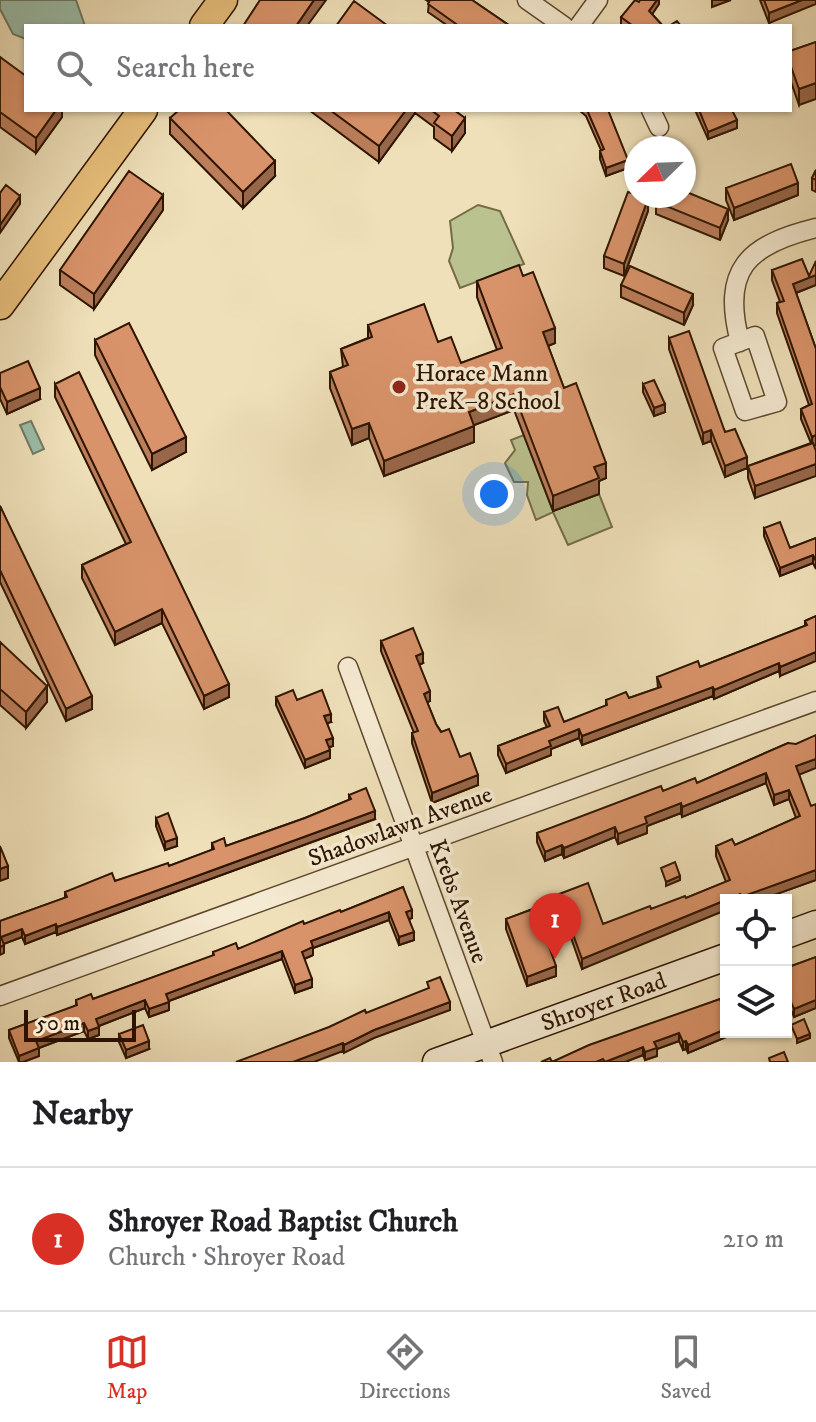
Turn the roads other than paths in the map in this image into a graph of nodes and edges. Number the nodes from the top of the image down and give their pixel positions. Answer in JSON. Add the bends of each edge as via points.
{"nodes":[{"id":1,"x":223,"y":0,"type":"edge"},
{"id":2,"x":527,"y":0,"type":"edge"},
{"id":3,"x":598,"y":0,"type":"edge"},
{"id":4,"x":205,"y":24,"type":"edge"},
{"id":5,"x":561,"y":24,"type":"edge"},
{"id":6,"x":580,"y":24,"type":"edge"},
{"id":7,"x":142,"y":112,"type":"edge"},
{"id":8,"x":816,"y":228,"type":"edge"},
{"id":9,"x":0,"y":305,"type":"edge"},
{"id":10,"x":740,"y":342,"type":"dead end"},
{"id":11,"x":348,"y":667,"type":"dead end"},
{"id":12,"x":816,"y":701,"type":"edge"},
{"id":13,"x":413,"y":847,"type":"junction"},
{"id":14,"x":816,"y":924,"type":"edge"},
{"id":15,"x":792,"y":933,"type":"edge"},
{"id":16,"x":720,"y":959,"type":"edge"},
{"id":17,"x":0,"y":996,"type":"edge"},
{"id":18,"x":489,"y":1053,"type":"edge"},
{"id":19,"x":436,"y":1062,"type":"edge"}],
"edges":[{"from":1,"to":4,"type":"main road"},
{"from":2,"to":5,"type":"street"},
{"from":3,"to":6,"type":"street"},
{"from":7,"to":9,"type":"main road"},
{"from":8,"to":10,"type":"street","via":[[771,243],[738,272],[732,306]]},
{"from":11,"to":13,"type":"street","name":"Krebs Avenue"},
{"from":12,"to":13,"type":"street","name":"Shadowlawn Avenue"},
{"from":13,"to":17,"type":"street","name":"Shadowlawn Avenue"},
{"from":13,"to":18,"type":"street","name":"Krebs Avenue"},
{"from":14,"to":15,"type":"main road"},
{"from":16,"to":18,"type":"main road","name":"Shroyer Road"},
{"from":18,"to":19,"type":"main road","name":"Shroyer Road"}]}
